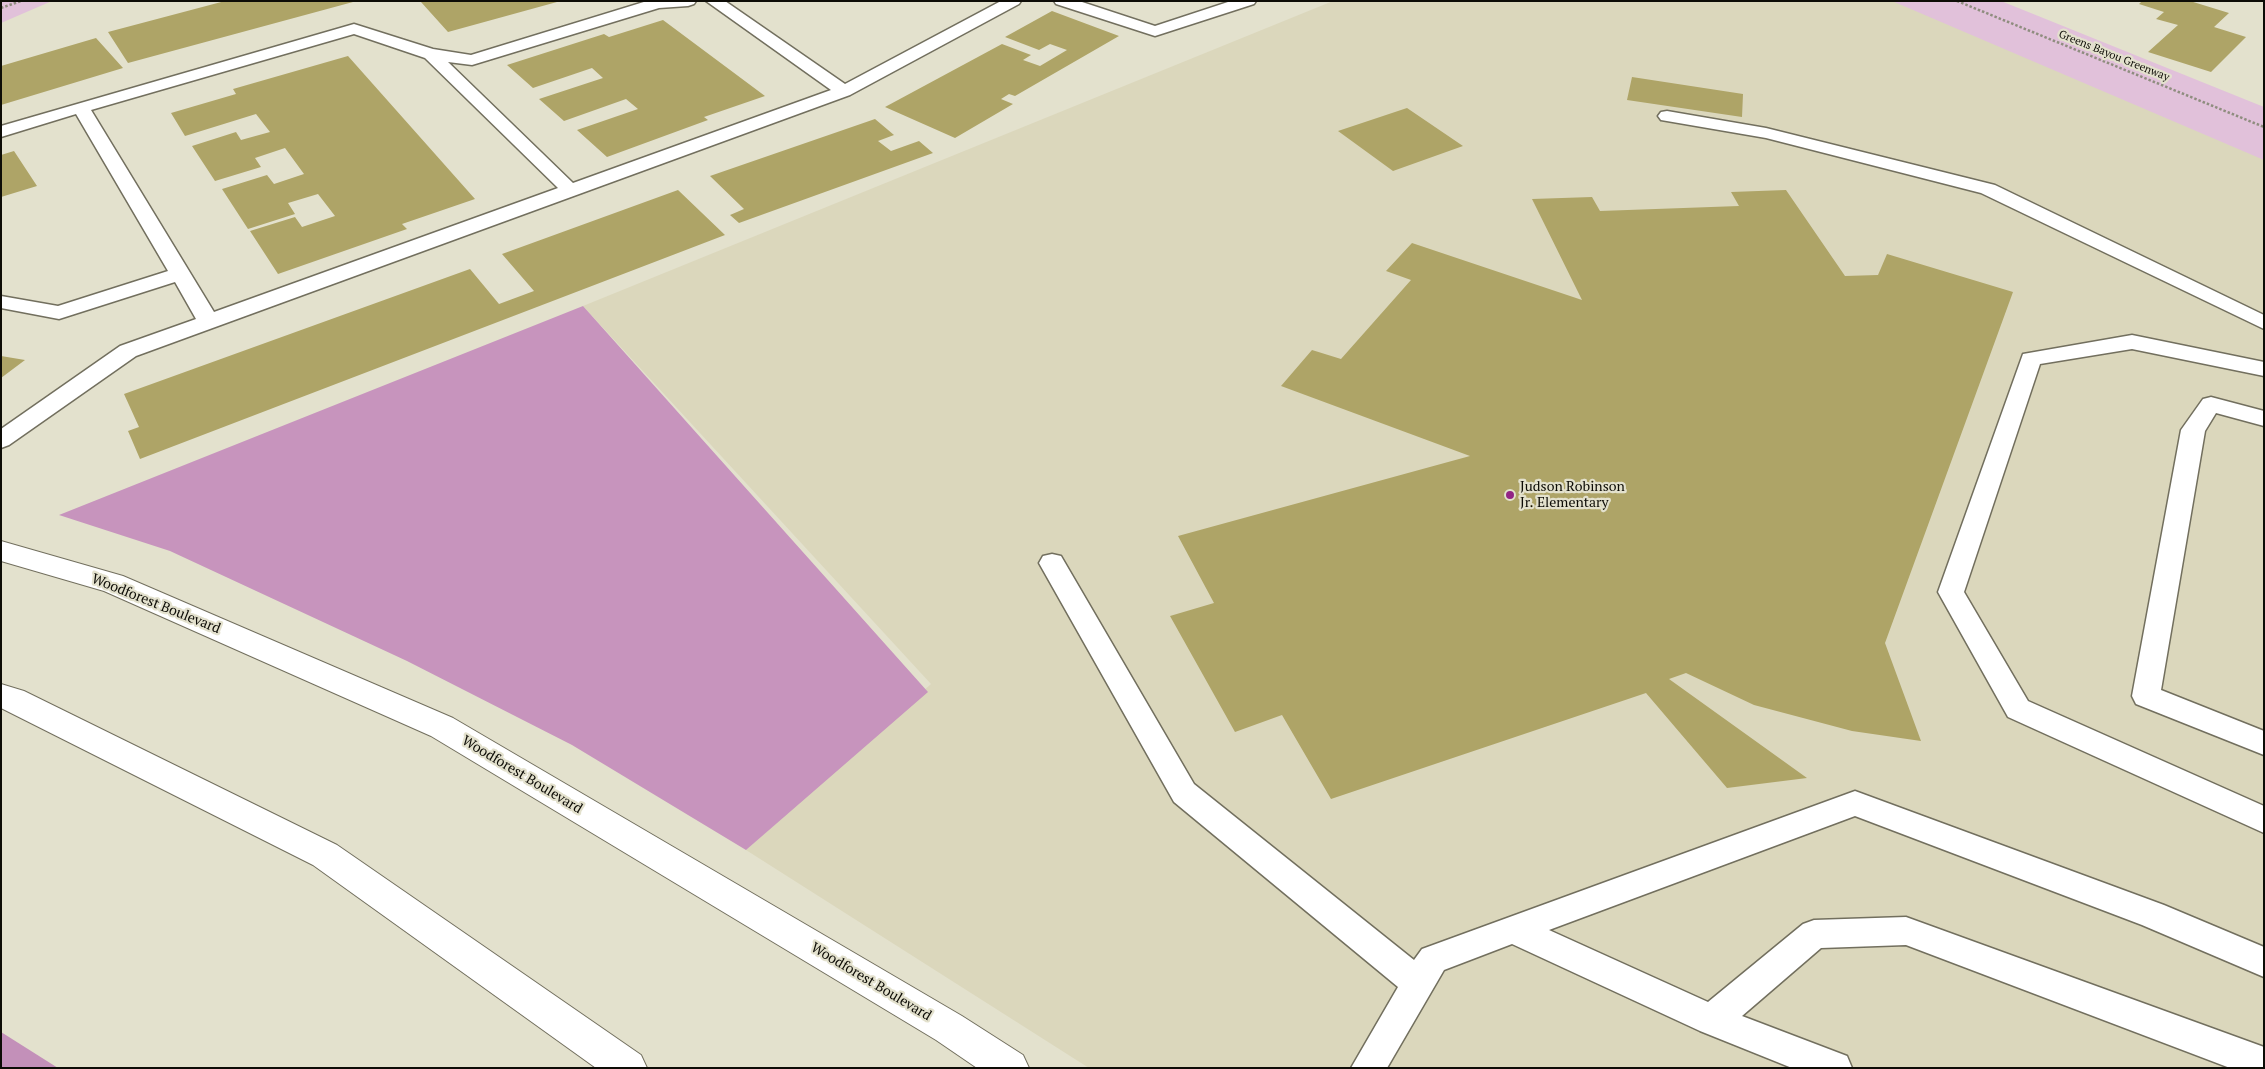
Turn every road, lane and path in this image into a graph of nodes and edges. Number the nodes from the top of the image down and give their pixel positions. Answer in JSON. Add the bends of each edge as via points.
{"nodes":[{"id":1,"x":21,"y":1,"type":"edge"},
{"id":2,"x":688,"y":1,"type":"edge"},
{"id":3,"x":714,"y":1,"type":"edge"},
{"id":4,"x":1013,"y":1,"type":"edge"},
{"id":5,"x":1062,"y":1,"type":"edge"},
{"id":6,"x":1248,"y":1,"type":"edge"},
{"id":7,"x":1957,"y":1,"type":"edge"},
{"id":8,"x":1,"y":8,"type":"edge"},
{"id":9,"x":430,"y":54,"type":"junction"},
{"id":10,"x":844,"y":91,"type":"junction"},
{"id":11,"x":81,"y":108,"type":"junction"},
{"id":12,"x":1667,"y":116,"type":"dead end"},
{"id":13,"x":2264,"y":127,"type":"edge"},
{"id":14,"x":1,"y":132,"type":"edge"},
{"id":15,"x":570,"y":190,"type":"junction"},
{"id":16,"x":180,"y":274,"type":"junction"},
{"id":17,"x":1,"y":302,"type":"edge"},
{"id":18,"x":209,"y":322,"type":"junction"},
{"id":19,"x":2264,"y":322,"type":"edge"},
{"id":20,"x":2264,"y":369,"type":"edge"},
{"id":21,"x":2264,"y":419,"type":"edge"},
{"id":22,"x":1,"y":440,"type":"edge"},
{"id":23,"x":1,"y":551,"type":"edge"},
{"id":24,"x":1052,"y":563,"type":"dead end"},
{"id":25,"x":1,"y":696,"type":"edge"},
{"id":26,"x":2264,"y":743,"type":"edge"},
{"id":27,"x":2264,"y":820,"type":"edge"},
{"id":28,"x":1514,"y":930,"type":"junction"},
{"id":29,"x":2264,"y":962,"type":"edge"},
{"id":30,"x":1419,"y":984,"type":"junction"},
{"id":31,"x":1712,"y":1020,"type":"junction"},
{"id":32,"x":2264,"y":1064,"type":"edge"},
{"id":33,"x":628,"y":1068,"type":"edge"},
{"id":34,"x":1010,"y":1068,"type":"edge"},
{"id":35,"x":1368,"y":1068,"type":"edge"},
{"id":36,"x":1835,"y":1068,"type":"edge"}],
"edges":[{"from":1,"to":8,"type":"path"},
{"from":2,"to":9,"type":"lane","via":[[658,3],[472,60]]},
{"from":3,"to":10,"type":"lane"},
{"from":4,"to":10,"type":"lane"},
{"from":5,"to":6,"type":"lane","via":[[1155,31]]},
{"from":7,"to":13,"type":"path","name":"Greens Bayou Greenway"},
{"from":9,"to":11,"type":"lane","via":[[354,29]]},
{"from":9,"to":15,"type":"lane"},
{"from":10,"to":15,"type":"lane"},
{"from":11,"to":14,"type":"lane"},
{"from":11,"to":16,"type":"lane"},
{"from":12,"to":19,"type":"lane","via":[[1766,133],[1988,189]]},
{"from":15,"to":18,"type":"lane"},
{"from":16,"to":17,"type":"lane","via":[[60,314]]},
{"from":16,"to":18,"type":"lane"},
{"from":18,"to":22,"type":"lane","via":[[128,351]]},
{"from":20,"to":27,"type":"lane","via":[[2132,342],[2031,359],[1951,592],[2018,709]]},
{"from":21,"to":26,"type":"lane","via":[[2210,404],[2193,430],[2146,696]]},
{"from":23,"to":34,"type":"main road","name":"Woodforest Boulevard","via":[[113,583],[442,728],[949,1028]]},
{"from":24,"to":30,"type":"lane","via":[[1184,793]]},
{"from":25,"to":33,"type":"main road","via":[[325,855]]},
{"from":28,"to":29,"type":"lane","via":[[1855,803],[2153,915]]},
{"from":28,"to":30,"type":"lane","via":[[1433,959]]},
{"from":28,"to":31,"type":"lane"},
{"from":30,"to":35,"type":"lane"},
{"from":31,"to":32,"type":"lane","via":[[1814,934],[1906,931]]},
{"from":31,"to":36,"type":"lane"}]}
